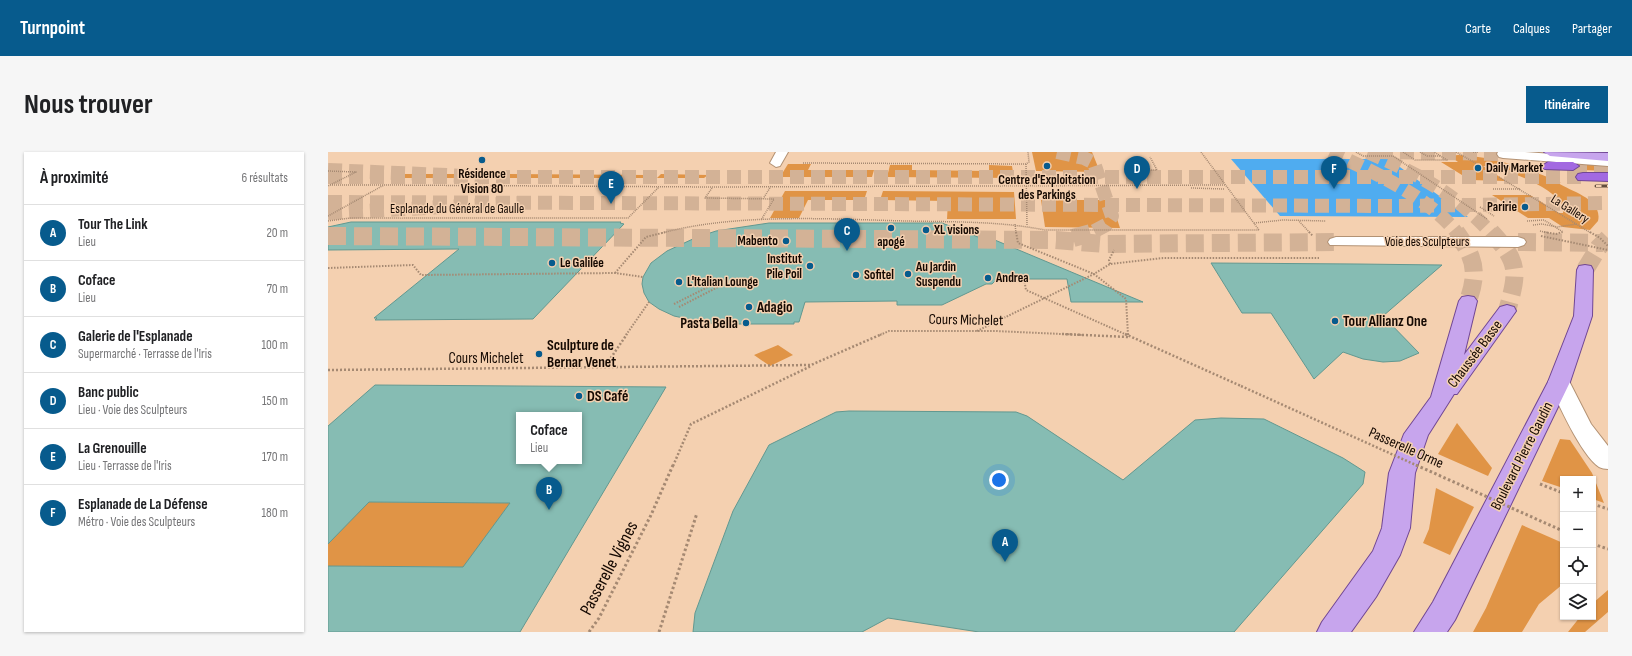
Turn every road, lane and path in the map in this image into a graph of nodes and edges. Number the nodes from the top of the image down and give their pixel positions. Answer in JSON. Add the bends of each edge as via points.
{"nodes":[{"id":1,"x":1028,"y":152,"type":"edge"},
{"id":2,"x":1200,"y":152,"type":"edge"},
{"id":3,"x":1356,"y":152,"type":"edge"},
{"id":4,"x":1403,"y":152,"type":"edge"},
{"id":5,"x":1420,"y":152,"type":"edge"},
{"id":6,"x":1434,"y":152,"type":"edge"},
{"id":7,"x":1456,"y":152,"type":"edge"},
{"id":8,"x":1473,"y":152,"type":"edge"},
{"id":9,"x":1478,"y":152,"type":"edge"},
{"id":10,"x":1550,"y":152,"type":"edge"},
{"id":11,"x":1504,"y":154,"type":"dead end"},
{"id":12,"x":1531,"y":154,"type":"edge"},
{"id":13,"x":1441,"y":156,"type":"junction"},
{"id":14,"x":1137,"y":157,"type":"dead end"},
{"id":15,"x":1608,"y":157,"type":"edge"},
{"id":16,"x":1143,"y":158,"type":"dead end"},
{"id":17,"x":1150,"y":158,"type":"dead end"},
{"id":18,"x":1608,"y":162,"type":"edge"},
{"id":19,"x":796,"y":163,"type":"dead end"},
{"id":20,"x":1026,"y":164,"type":"junction"},
{"id":21,"x":1548,"y":166,"type":"dead end"},
{"id":22,"x":1573,"y":166,"type":"tunnel mouth"},
{"id":23,"x":1150,"y":170,"type":"junction"},
{"id":24,"x":1489,"y":171,"type":"dead end"},
{"id":25,"x":328,"y":172,"type":"edge"},
{"id":26,"x":1496,"y":175,"type":"dead end"},
{"id":27,"x":1583,"y":177,"type":"tunnel mouth"},
{"id":28,"x":1608,"y":177,"type":"edge"},
{"id":29,"x":329,"y":185,"type":"edge"},
{"id":30,"x":384,"y":185,"type":"junction"},
{"id":31,"x":1226,"y":185,"type":"junction"},
{"id":32,"x":660,"y":186,"type":"junction"},
{"id":33,"x":771,"y":186,"type":"junction"},
{"id":34,"x":1026,"y":186,"type":"junction"},
{"id":35,"x":712,"y":187,"type":"junction"},
{"id":36,"x":1191,"y":188,"type":"dead end"},
{"id":37,"x":1224,"y":188,"type":"dead end"},
{"id":38,"x":1493,"y":189,"type":"dead end"},
{"id":39,"x":1520,"y":189,"type":"junction"},
{"id":40,"x":763,"y":199,"type":"junction"},
{"id":41,"x":1480,"y":207,"type":"dead end"},
{"id":42,"x":328,"y":216,"type":"edge"},
{"id":43,"x":1494,"y":216,"type":"dead end"},
{"id":44,"x":761,"y":220,"type":"junction"},
{"id":45,"x":1298,"y":220,"type":"junction"},
{"id":46,"x":328,"y":221,"type":"edge"},
{"id":47,"x":1332,"y":221,"type":"dead end"},
{"id":48,"x":1483,"y":221,"type":"dead end"},
{"id":49,"x":1254,"y":223,"type":"junction"},
{"id":50,"x":1015,"y":224,"type":"junction"},
{"id":51,"x":1578,"y":224,"type":"junction"},
{"id":52,"x":1027,"y":225,"type":"junction"},
{"id":53,"x":1557,"y":227,"type":"junction"},
{"id":54,"x":1538,"y":235,"type":"dead end"},
{"id":55,"x":1313,"y":237,"type":"dead end"},
{"id":56,"x":1336,"y":242,"type":"tunnel mouth"},
{"id":57,"x":1518,"y":242,"type":"tunnel mouth"},
{"id":58,"x":1608,"y":246,"type":"edge"},
{"id":59,"x":1114,"y":250,"type":"dead end"},
{"id":60,"x":1608,"y":250,"type":"edge"},
{"id":61,"x":1325,"y":258,"type":"dead end"},
{"id":62,"x":1110,"y":264,"type":"junction"},
{"id":63,"x":328,"y":268,"type":"edge"},
{"id":64,"x":1585,"y":270,"type":"tunnel mouth"},
{"id":65,"x":615,"y":273,"type":"junction"},
{"id":66,"x":1094,"y":274,"type":"junction"},
{"id":67,"x":643,"y":277,"type":"dead end"},
{"id":68,"x":1024,"y":279,"type":"dead end"},
{"id":69,"x":712,"y":285,"type":"dead end"},
{"id":70,"x":718,"y":287,"type":"dead end"},
{"id":71,"x":1043,"y":298,"type":"junction"},
{"id":72,"x":1468,"y":301,"type":"tunnel mouth"},
{"id":73,"x":649,"y":302,"type":"dead end"},
{"id":74,"x":674,"y":304,"type":"dead end"},
{"id":75,"x":680,"y":307,"type":"dead end"},
{"id":76,"x":1507,"y":311,"type":"tunnel mouth"},
{"id":77,"x":976,"y":331,"type":"junction"},
{"id":78,"x":1128,"y":337,"type":"junction"},
{"id":79,"x":811,"y":365,"type":"junction"},
{"id":80,"x":604,"y":368,"type":"junction"},
{"id":81,"x":328,"y":370,"type":"edge"},
{"id":82,"x":1559,"y":382,"type":"junction"},
{"id":83,"x":1241,"y":386,"type":"joint"},
{"id":84,"x":1442,"y":398,"type":"junction"},
{"id":85,"x":1608,"y":461,"type":"edge"},
{"id":86,"x":1540,"y":484,"type":"dead end"},
{"id":87,"x":1560,"y":492,"type":"edge"},
{"id":88,"x":1596,"y":505,"type":"edge"},
{"id":89,"x":1608,"y":509,"type":"edge"},
{"id":90,"x":697,"y":513,"type":"dead end"},
{"id":91,"x":651,"y":515,"type":"joint"},
{"id":92,"x":1560,"y":530,"type":"edge"},
{"id":93,"x":1596,"y":545,"type":"edge"},
{"id":94,"x":1608,"y":549,"type":"edge"},
{"id":95,"x":589,"y":632,"type":"edge"},
{"id":96,"x":659,"y":632,"type":"edge"},
{"id":97,"x":1333,"y":632,"type":"edge"},
{"id":98,"x":1430,"y":632,"type":"edge"}],
"edges":[{"from":1,"to":20,"type":"path","via":[[1029,162]]},
{"from":2,"to":31,"type":"path"},
{"from":3,"to":48,"type":"path","via":[[1363,156],[1393,156],[1491,221]]},
{"from":4,"to":13,"type":"path","via":[[1415,160],[1447,160]]},
{"from":5,"to":13,"type":"path","via":[[1427,156]]},
{"from":6,"to":13,"type":"path"},
{"from":7,"to":24,"type":"path"},
{"from":8,"to":9,"type":"path"},
{"from":10,"to":15,"type":"main road"},
{"from":11,"to":12,"type":"street"},
{"from":12,"to":18,"type":"street"},
{"from":14,"to":23,"type":"path","via":[[1144,170]]},
{"from":16,"to":23,"type":"path"},
{"from":17,"to":23,"type":"path","via":[[1157,170]]},
{"from":19,"to":20,"type":"path"},
{"from":20,"to":34,"type":"path"},
{"from":21,"to":22,"type":"highway"},
{"from":25,"to":29,"type":"path","via":[[356,172]]},
{"from":26,"to":39,"type":"path","name":"La Gallery"},
{"from":27,"to":28,"type":"highway"},
{"from":29,"to":30,"type":"path"},
{"from":30,"to":32,"type":"path"},
{"from":30,"to":42,"type":"path"},
{"from":31,"to":34,"type":"path"},
{"from":31,"to":49,"type":"path"},
{"from":32,"to":35,"type":"path"},
{"from":32,"to":46,"type":"path","name":"Esplanade du Général de Gaulle","via":[[628,218],[350,218]]},
{"from":33,"to":34,"type":"path"},
{"from":33,"to":35,"type":"path"},
{"from":33,"to":40,"type":"path"},
{"from":34,"to":52,"type":"path"},
{"from":35,"to":40,"type":"path","via":[[704,198]]},
{"from":36,"to":37,"type":"path"},
{"from":38,"to":39,"type":"path"},
{"from":39,"to":51,"type":"path","name":"La Gallery"},
{"from":40,"to":44,"type":"path","via":[[774,199]]},
{"from":41,"to":43,"type":"path"},
{"from":44,"to":50,"type":"path"},
{"from":44,"to":65,"type":"path","via":[[684,227],[646,237]]},
{"from":45,"to":47,"type":"path"},
{"from":45,"to":49,"type":"path"},
{"from":45,"to":55,"type":"path"},
{"from":49,"to":52,"type":"path","via":[[1259,230],[1045,230]]},
{"from":50,"to":52,"type":"path"},
{"from":50,"to":66,"type":"path","via":[[1018,243]]},
{"from":51,"to":53,"type":"path"},
{"from":51,"to":58,"type":"path","name":"La Gallery"},
{"from":53,"to":53,"type":"path","via":[[1563,232],[1561,234],[1542,232],[1532,225]]},
{"from":54,"to":60,"type":"path"},
{"from":56,"to":57,"type":"street","name":"Voie des Sculpteurs"},
{"from":59,"to":62,"type":"path","via":[[1109,260]]},
{"from":61,"to":62,"type":"path","via":[[1163,258]]},
{"from":62,"to":66,"type":"path"},
{"from":63,"to":65,"type":"path","via":[[413,265],[421,275]]},
{"from":64,"to":82,"type":"main road","name":"Boulevard Pierre Gaudin","via":[[1584,316]]},
{"from":65,"to":67,"type":"path"},
{"from":66,"to":71,"type":"path"},
{"from":66,"to":78,"type":"path","via":[[1126,299]]},
{"from":68,"to":71,"type":"path","name":"Cours Michelet","via":[[1026,290]]},
{"from":69,"to":74,"type":"path"},
{"from":70,"to":75,"type":"path"},
{"from":71,"to":77,"type":"path"},
{"from":71,"to":78,"type":"path","name":"Cours Michelet"},
{"from":72,"to":84,"type":"main road"},
{"from":73,"to":80,"type":"path"},
{"from":76,"to":84,"type":"main road","name":"Chaussée Basse"},
{"from":77,"to":78,"type":"path","name":"Cours Michelet"},
{"from":77,"to":79,"type":"path","name":"Cours Michelet","via":[[889,331]]},
{"from":78,"to":83,"type":"path","name":"Cours Michelet"},
{"from":79,"to":80,"type":"path","name":"Cours Michelet"},
{"from":79,"to":91,"type":"path","name":"Cours Michelet","via":[[691,424]]},
{"from":80,"to":81,"type":"path","name":"Cours Michelet"},
{"from":82,"to":85,"type":"street","via":[[1592,445]]},
{"from":82,"to":98,"type":"main road","name":"Boulevard Pierre Gaudin","via":[[1444,611]]},
{"from":83,"to":92,"type":"path","name":"Passerelle Orme","bridge":true},
{"from":84,"to":97,"type":"main road","name":"Chaussée Basse","via":[[1416,434],[1402,473],[1396,528],[1386,555]]},
{"from":86,"to":87,"type":"path"},
{"from":88,"to":89,"type":"path"},
{"from":90,"to":96,"type":"path"},
{"from":91,"to":95,"type":"path","name":"Passerelle Vignes"},
{"from":93,"to":94,"type":"path"}]}
